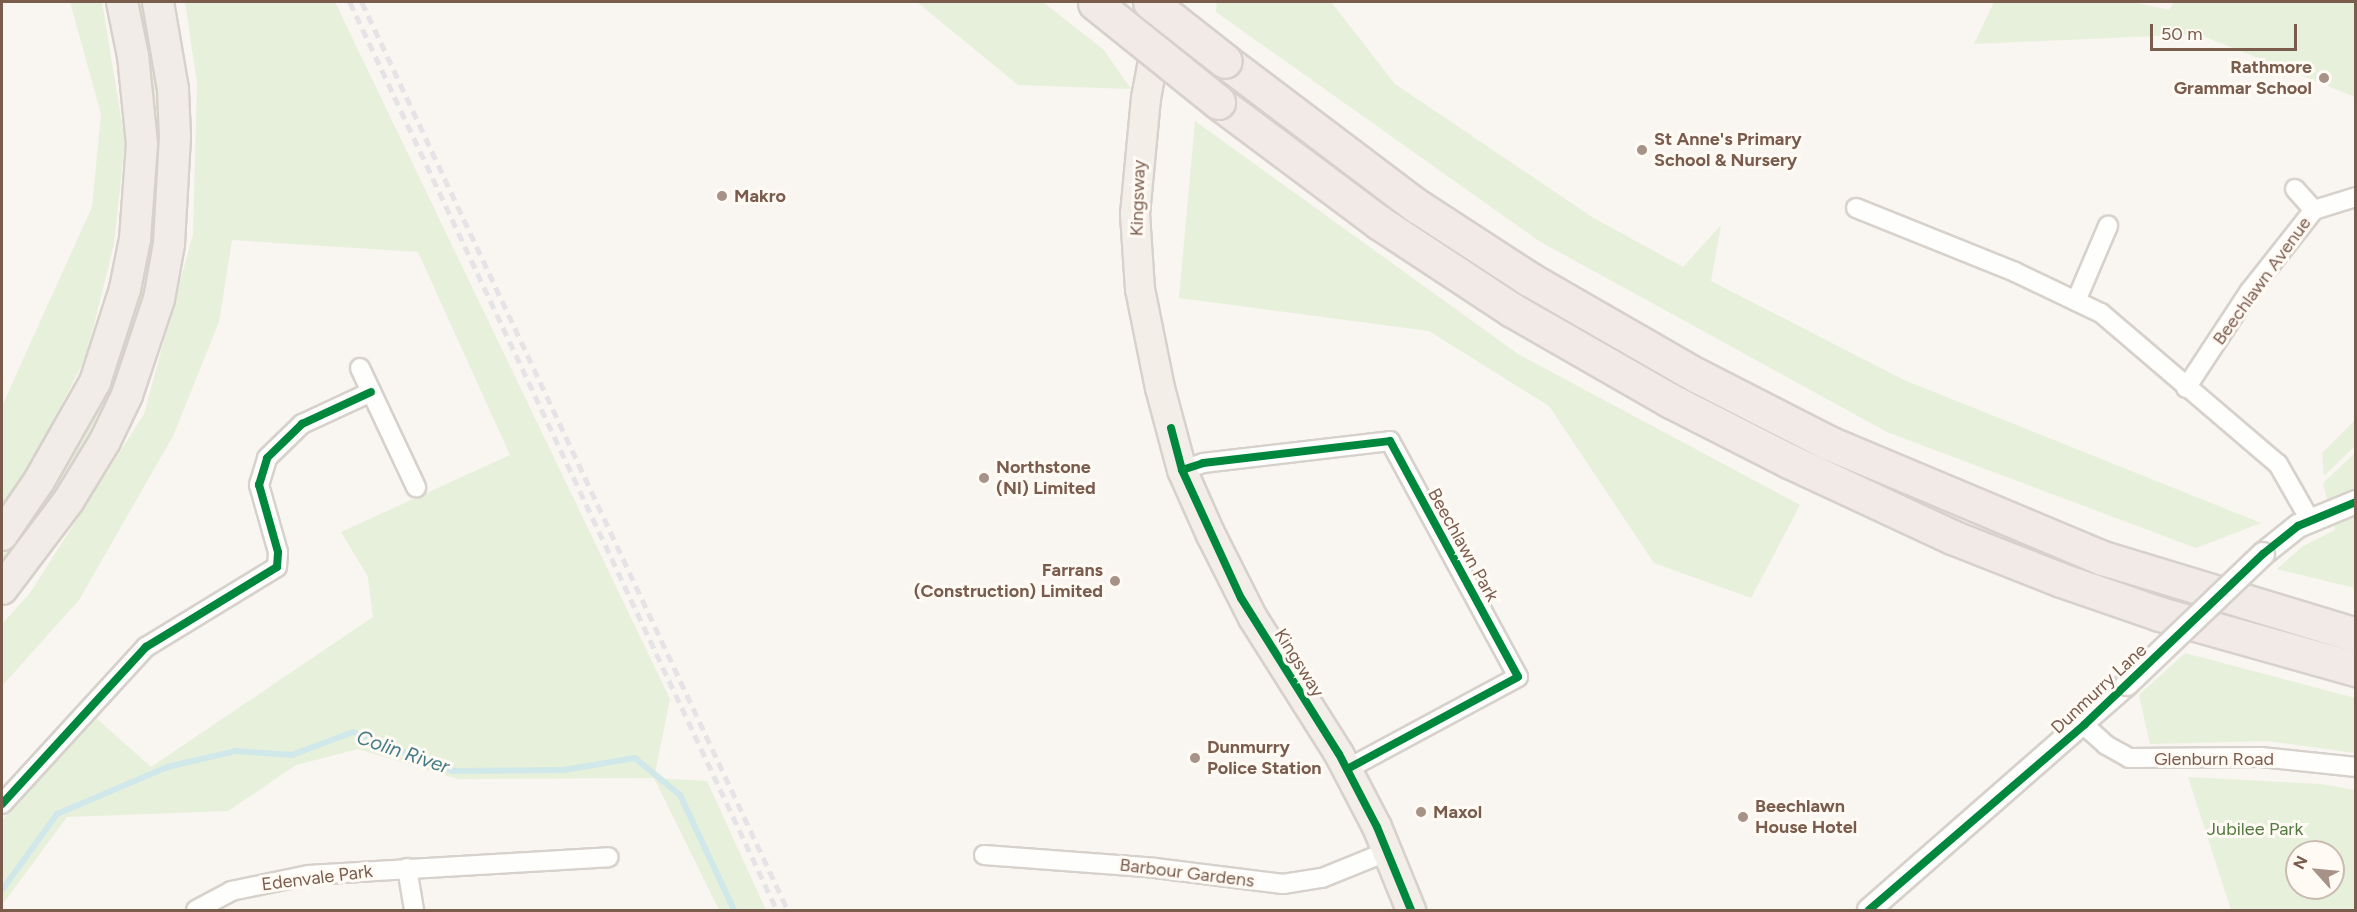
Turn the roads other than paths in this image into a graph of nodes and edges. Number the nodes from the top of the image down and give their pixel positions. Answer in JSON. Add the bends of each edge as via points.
{"nodes":[{"id":1,"x":122,"y":2,"type":"edge"},
{"id":2,"x":158,"y":2,"type":"edge"},
{"id":3,"x":1094,"y":2,"type":"edge"},
{"id":4,"x":1150,"y":2,"type":"edge"},
{"id":5,"x":1164,"y":2,"type":"edge"},
{"id":6,"x":2295,"y":189,"type":"dead end"},
{"id":7,"x":2355,"y":197,"type":"edge"},
{"id":8,"x":1856,"y":208,"type":"dead end"},
{"id":9,"x":2314,"y":210,"type":"junction"},
{"id":10,"x":2108,"y":226,"type":"dead end"},
{"id":11,"x":2076,"y":301,"type":"junction"},
{"id":12,"x":360,"y":368,"type":"dead end"},
{"id":13,"x":2186,"y":388,"type":"junction"},
{"id":14,"x":371,"y":392,"type":"junction"},
{"id":15,"x":1182,"y":470,"type":"junction"},
{"id":16,"x":416,"y":487,"type":"dead end"},
{"id":17,"x":2355,"y":502,"type":"edge"},
{"id":18,"x":2310,"y":520,"type":"junction"},
{"id":19,"x":2,"y":535,"type":"edge"},
{"id":20,"x":2,"y":589,"type":"edge"},
{"id":21,"x":2355,"y":635,"type":"edge"},
{"id":22,"x":2355,"y":669,"type":"edge"},
{"id":23,"x":2084,"y":725,"type":"junction"},
{"id":24,"x":2355,"y":767,"type":"edge"},
{"id":25,"x":1347,"y":770,"type":"junction"},
{"id":26,"x":2,"y":804,"type":"edge"},
{"id":27,"x":1386,"y":852,"type":"junction"},
{"id":28,"x":984,"y":855,"type":"dead end"},
{"id":29,"x":608,"y":857,"type":"dead end"},
{"id":30,"x":407,"y":868,"type":"junction"},
{"id":31,"x":196,"y":910,"type":"edge"},
{"id":32,"x":414,"y":910,"type":"edge"},
{"id":33,"x":1411,"y":910,"type":"edge"},
{"id":34,"x":1869,"y":910,"type":"edge"}],
"edges":[{"from":1,"to":19,"type":"highway","via":[[133,56],[142,144],[135,239],[125,289],[94,382],[39,481]]},
{"from":2,"to":20,"type":"highway","via":[[173,89],[175,137],[169,244],[159,299],[131,386],[105,441],[69,500]]},
{"from":3,"to":22,"type":"highway","bridge":true,"via":[[1218,102],[1380,223],[1512,310],[1671,401],[1952,537],[2061,580],[2160,614]]},
{"from":4,"to":21,"type":"highway","bridge":true,"via":[[1417,206],[1529,279],[1698,376],[1819,438],[2103,558]]},
{"from":5,"to":15,"type":"main road","name":"Kingsway","via":[[1142,137],[1135,214],[1150,351]]},
{"from":6,"to":9,"type":"street"},
{"from":7,"to":9,"type":"street","name":"Beechlawn Avenue"},
{"from":8,"to":11,"type":"street"},
{"from":9,"to":13,"type":"street","name":"Beechlawn Avenue","via":[[2248,292]]},
{"from":10,"to":11,"type":"street"},
{"from":11,"to":13,"type":"street","via":[[2101,313]]},
{"from":12,"to":14,"type":"street"},
{"from":13,"to":18,"type":"street","via":[[2278,464]]},
{"from":14,"to":16,"type":"street"},
{"from":14,"to":26,"type":"street","via":[[302,424],[267,458],[259,485],[278,552],[277,567],[146,647]]},
{"from":15,"to":25,"type":"main road","name":"Kingsway","via":[[1241,598]]},
{"from":15,"to":25,"type":"street","name":"Beechlawn Park","via":[[1203,463],[1390,441],[1518,677]]},
{"from":17,"to":18,"type":"street","name":"Dunmurry Lane"},
{"from":18,"to":23,"type":"street","name":"Dunmurry Lane","bridge":true,"via":[[2263,554]]},
{"from":23,"to":24,"type":"street","name":"Glenburn Road","via":[[2106,745],[2129,758],[2261,757]]},
{"from":23,"to":34,"type":"street","name":"Dunmurry Lane"},
{"from":25,"to":27,"type":"main road","name":"Kingsway"},
{"from":27,"to":28,"type":"street","name":"Barbour Gardens","via":[[1322,878],[1283,884],[1155,868]]},
{"from":27,"to":33,"type":"main road","name":"Kingsway"},
{"from":29,"to":30,"type":"street","name":"Edenvale Park"},
{"from":30,"to":31,"type":"street","name":"Edenvale Park","via":[[271,881],[231,891]]},
{"from":30,"to":32,"type":"street"}]}
